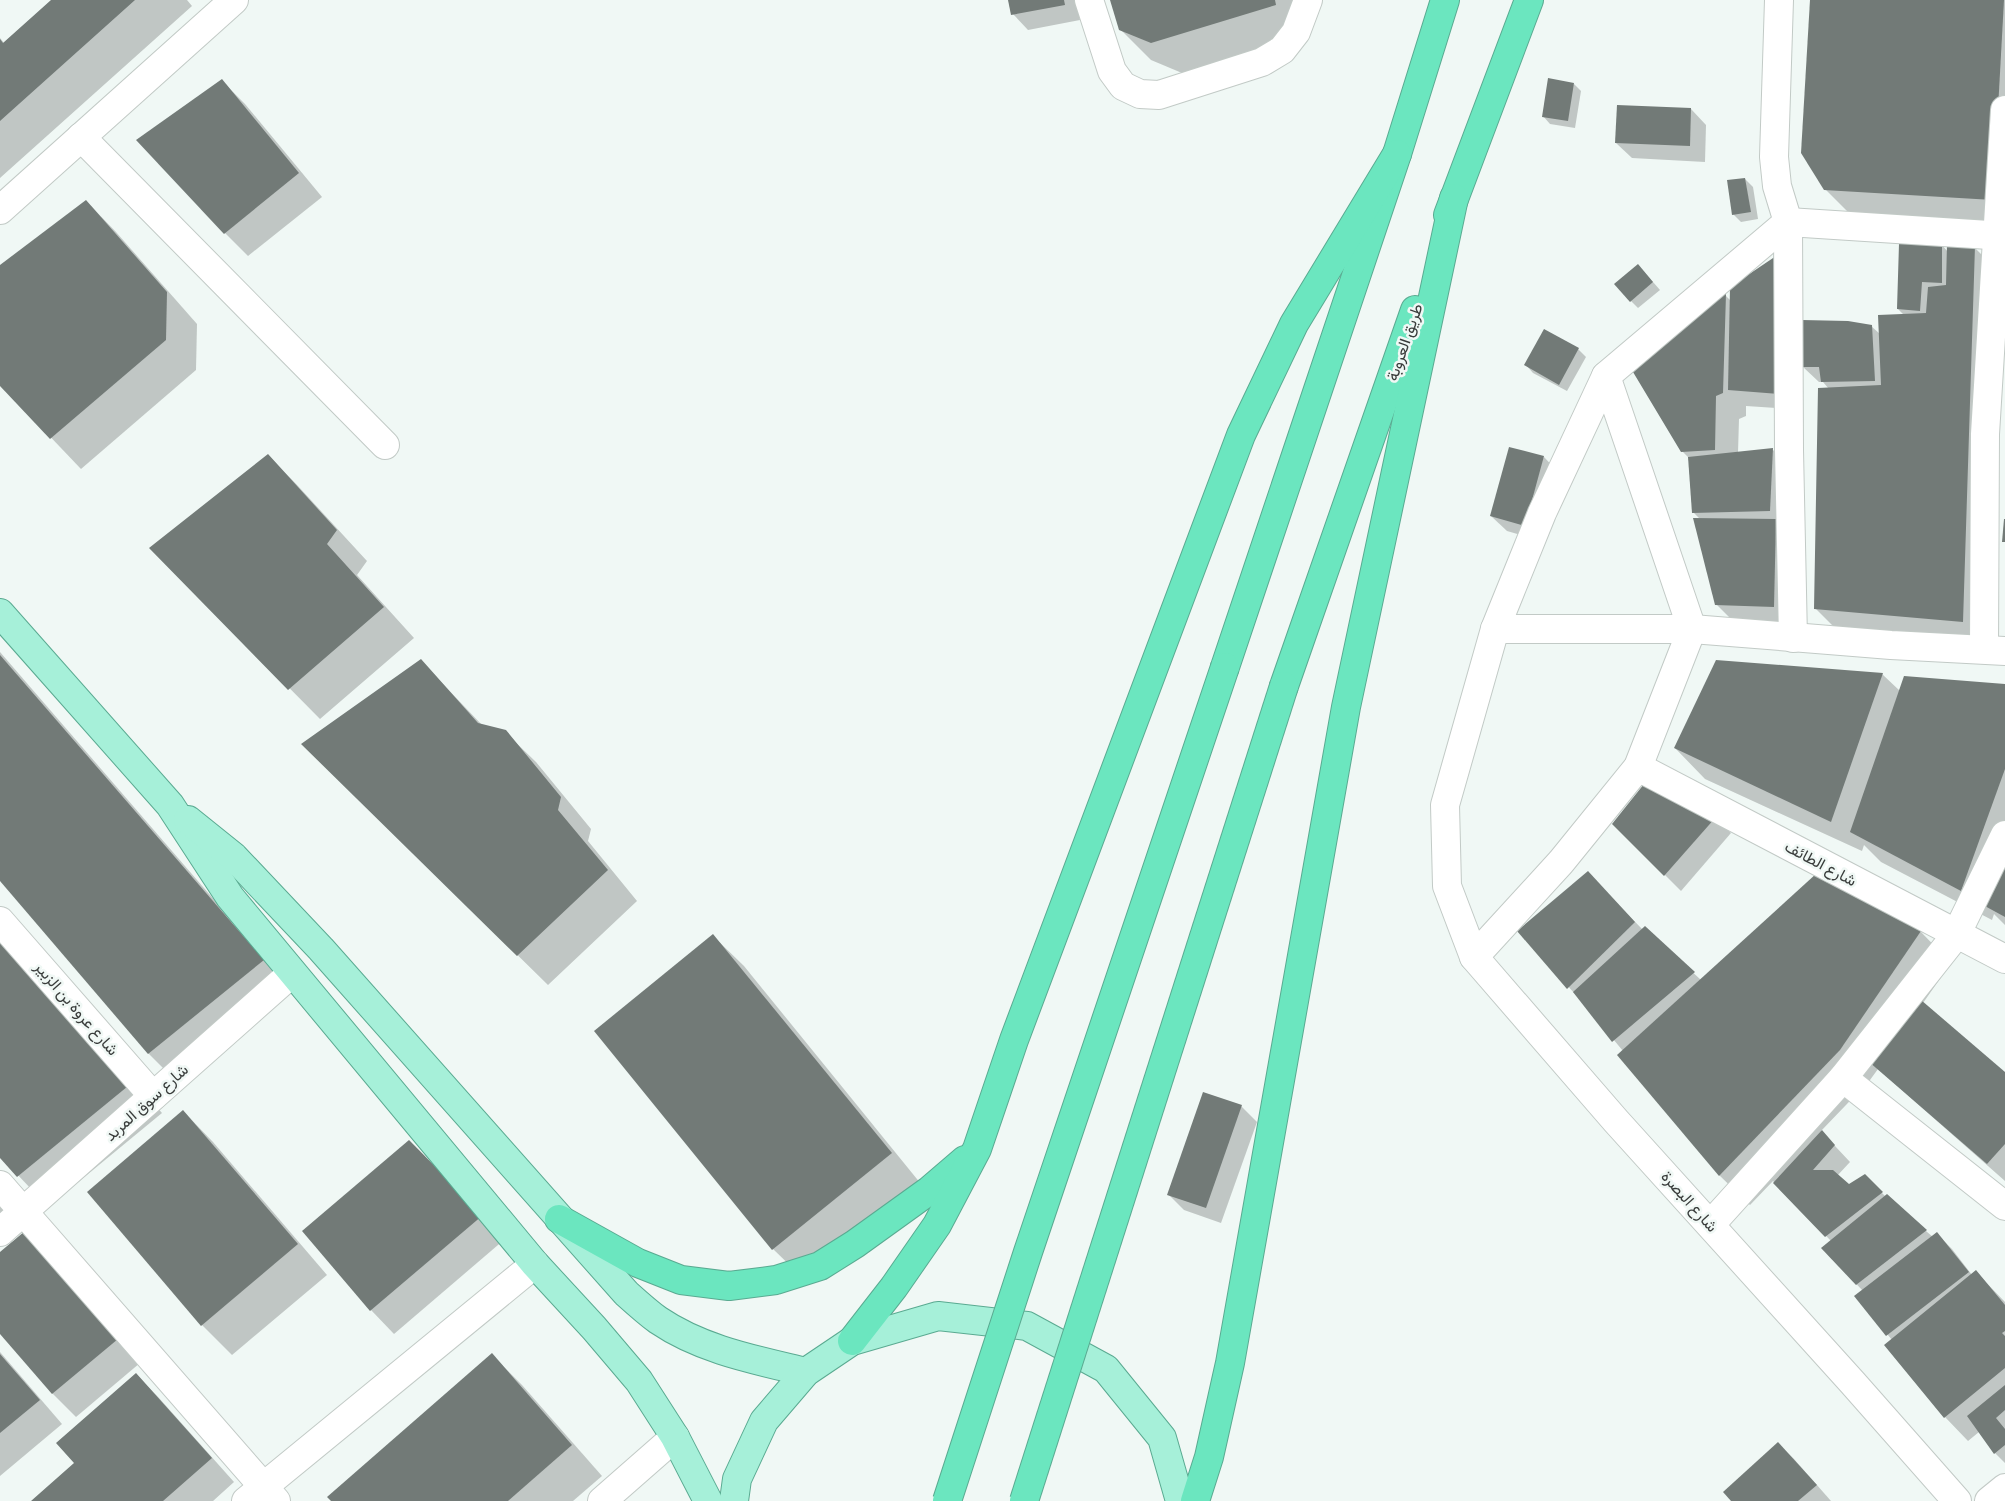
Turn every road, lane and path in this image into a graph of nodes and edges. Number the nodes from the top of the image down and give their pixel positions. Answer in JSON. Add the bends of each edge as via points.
{"nodes":[{"id":1,"x":234,"y":0,"type":"edge"},
{"id":2,"x":1089,"y":0,"type":"edge"},
{"id":3,"x":1308,"y":0,"type":"edge"},
{"id":4,"x":1779,"y":0,"type":"edge"},
{"id":5,"x":1442,"y":4,"type":"edge"},
{"id":6,"x":1530,"y":6,"type":"edge"},
{"id":7,"x":2005,"y":110,"type":"edge"},
{"id":8,"x":81,"y":137,"type":"junction"},
{"id":9,"x":1397,"y":154,"type":"junction"},
{"id":10,"x":1454,"y":198,"type":"junction"},
{"id":11,"x":0,"y":210,"type":"edge"},
{"id":12,"x":1788,"y":222,"type":"junction"},
{"id":13,"x":2001,"y":236,"type":"edge"},
{"id":14,"x":1606,"y":376,"type":"junction"},
{"id":15,"x":385,"y":445,"type":"dead end"},
{"id":16,"x":0,"y":613,"type":"edge"},
{"id":17,"x":1496,"y":629,"type":"junction"},
{"id":18,"x":1692,"y":629,"type":"junction"},
{"id":19,"x":1792,"y":638,"type":"junction"},
{"id":20,"x":1994,"y":650,"type":"edge"},
{"id":21,"x":1638,"y":766,"type":"junction"},
{"id":22,"x":170,"y":805,"type":"junction"},
{"id":23,"x":2005,"y":835,"type":"edge"},
{"id":24,"x":0,"y":921,"type":"edge"},
{"id":25,"x":1956,"y":935,"type":"junction"},
{"id":26,"x":1474,"y":957,"type":"junction"},
{"id":27,"x":2005,"y":959,"type":"edge"},
{"id":28,"x":292,"y":973,"type":"junction"},
{"id":29,"x":1843,"y":1078,"type":"junction"},
{"id":30,"x":153,"y":1096,"type":"junction"},
{"id":31,"x":978,"y":1149,"type":"junction"},
{"id":32,"x":0,"y":1185,"type":"edge"},
{"id":33,"x":2005,"y":1206,"type":"edge"},
{"id":34,"x":23,"y":1212,"type":"junction"},
{"id":35,"x":559,"y":1219,"type":"junction"},
{"id":36,"x":1711,"y":1224,"type":"junction"},
{"id":37,"x":0,"y":1232,"type":"edge"},
{"id":38,"x":535,"y":1264,"type":"junction"},
{"id":39,"x":852,"y":1341,"type":"junction"},
{"id":40,"x":806,"y":1372,"type":"junction"},
{"id":41,"x":676,"y":1437,"type":"junction"},
{"id":42,"x":2005,"y":1488,"type":"edge"},
{"id":43,"x":262,"y":1496,"type":"edge"},
{"id":44,"x":602,"y":1501,"type":"edge"},
{"id":45,"x":708,"y":1501,"type":"edge"},
{"id":46,"x":734,"y":1501,"type":"edge"},
{"id":47,"x":947,"y":1501,"type":"edge"},
{"id":48,"x":1024,"y":1501,"type":"edge"},
{"id":49,"x":1180,"y":1501,"type":"edge"},
{"id":50,"x":1194,"y":1501,"type":"edge"},
{"id":51,"x":1957,"y":1501,"type":"edge"},
{"id":52,"x":1989,"y":1501,"type":"edge"}],
"edges":[{"from":1,"to":8,"type":"street"},
{"from":2,"to":3,"type":"street","via":[[1112,71],[1123,86],[1140,94],[1160,95],[1262,62],[1282,50],[1296,32]]},
{"from":4,"to":12,"type":"street","via":[[1774,157],[1777,186]]},
{"from":5,"to":9,"type":"highway"},
{"from":6,"to":10,"type":"highway","name":"طريق العروبة"},
{"from":7,"to":13,"type":"street"},
{"from":8,"to":11,"type":"street"},
{"from":8,"to":15,"type":"street"},
{"from":9,"to":31,"type":"highway","via":[[1294,324],[1241,435],[1014,1040]]},
{"from":9,"to":47,"type":"highway","bridge":true},
{"from":10,"to":48,"type":"highway","name":"طريق العروبة","bridge":true,"via":[[1284,686]]},
{"from":10,"to":50,"type":"highway","via":[[1346,707],[1230,1363],[1209,1457]]},
{"from":12,"to":13,"type":"street"},
{"from":12,"to":14,"type":"street"},
{"from":12,"to":19,"type":"street"},
{"from":13,"to":20,"type":"street","via":[[1986,434]]},
{"from":14,"to":17,"type":"street","name":"شارع البصرة","via":[[1542,513]]},
{"from":14,"to":18,"type":"street"},
{"from":16,"to":22,"type":"main road"},
{"from":17,"to":18,"type":"street"},
{"from":17,"to":26,"type":"street","name":"شارع البصرة","via":[[1445,804],[1447,886]]},
{"from":18,"to":19,"type":"street"},
{"from":18,"to":21,"type":"street"},
{"from":19,"to":20,"type":"street"},
{"from":21,"to":25,"type":"street","name":"شارع الطائف"},
{"from":21,"to":26,"type":"street","via":[[1561,862]]},
{"from":22,"to":28,"type":"main road","via":[[230,897]]},
{"from":22,"to":35,"type":"main road","via":[[256,879]]},
{"from":23,"to":25,"type":"street"},
{"from":24,"to":30,"type":"street","name":"شارع عروة بن الزبير"},
{"from":25,"to":27,"type":"street","name":"شارع الطائف"},
{"from":25,"to":29,"type":"street"},
{"from":26,"to":36,"type":"street","name":"شارع البصرة","via":[[1616,1121]]},
{"from":28,"to":30,"type":"street","name":"شارع سوق المربد"},
{"from":28,"to":38,"type":"main road"},
{"from":29,"to":33,"type":"street"},
{"from":29,"to":36,"type":"street"},
{"from":30,"to":34,"type":"street","name":"شارع سوق المربد"},
{"from":31,"to":35,"type":"highway","via":[[930,1190],[855,1244],[820,1266],[776,1280],[729,1286],[682,1280],[638,1263]]},
{"from":31,"to":39,"type":"highway","via":[[938,1225]]},
{"from":32,"to":34,"type":"street"},
{"from":34,"to":37,"type":"street","name":"شارع سوق المربد"},
{"from":34,"to":43,"type":"street"},
{"from":35,"to":40,"type":"main road","via":[[626,1293],[658,1320],[697,1341],[740,1356]]},
{"from":36,"to":51,"type":"street","name":"شارع البصرة"},
{"from":38,"to":41,"type":"main road","via":[[639,1381]]},
{"from":38,"to":43,"type":"street"},
{"from":39,"to":40,"type":"main road"},
{"from":39,"to":49,"type":"main road","via":[[938,1316],[1027,1326],[1106,1369],[1162,1438]]},
{"from":40,"to":46,"type":"main road","via":[[764,1421],[737,1479]]},
{"from":41,"to":44,"type":"street"},
{"from":41,"to":45,"type":"main road"},
{"from":42,"to":52,"type":"street"}]}
